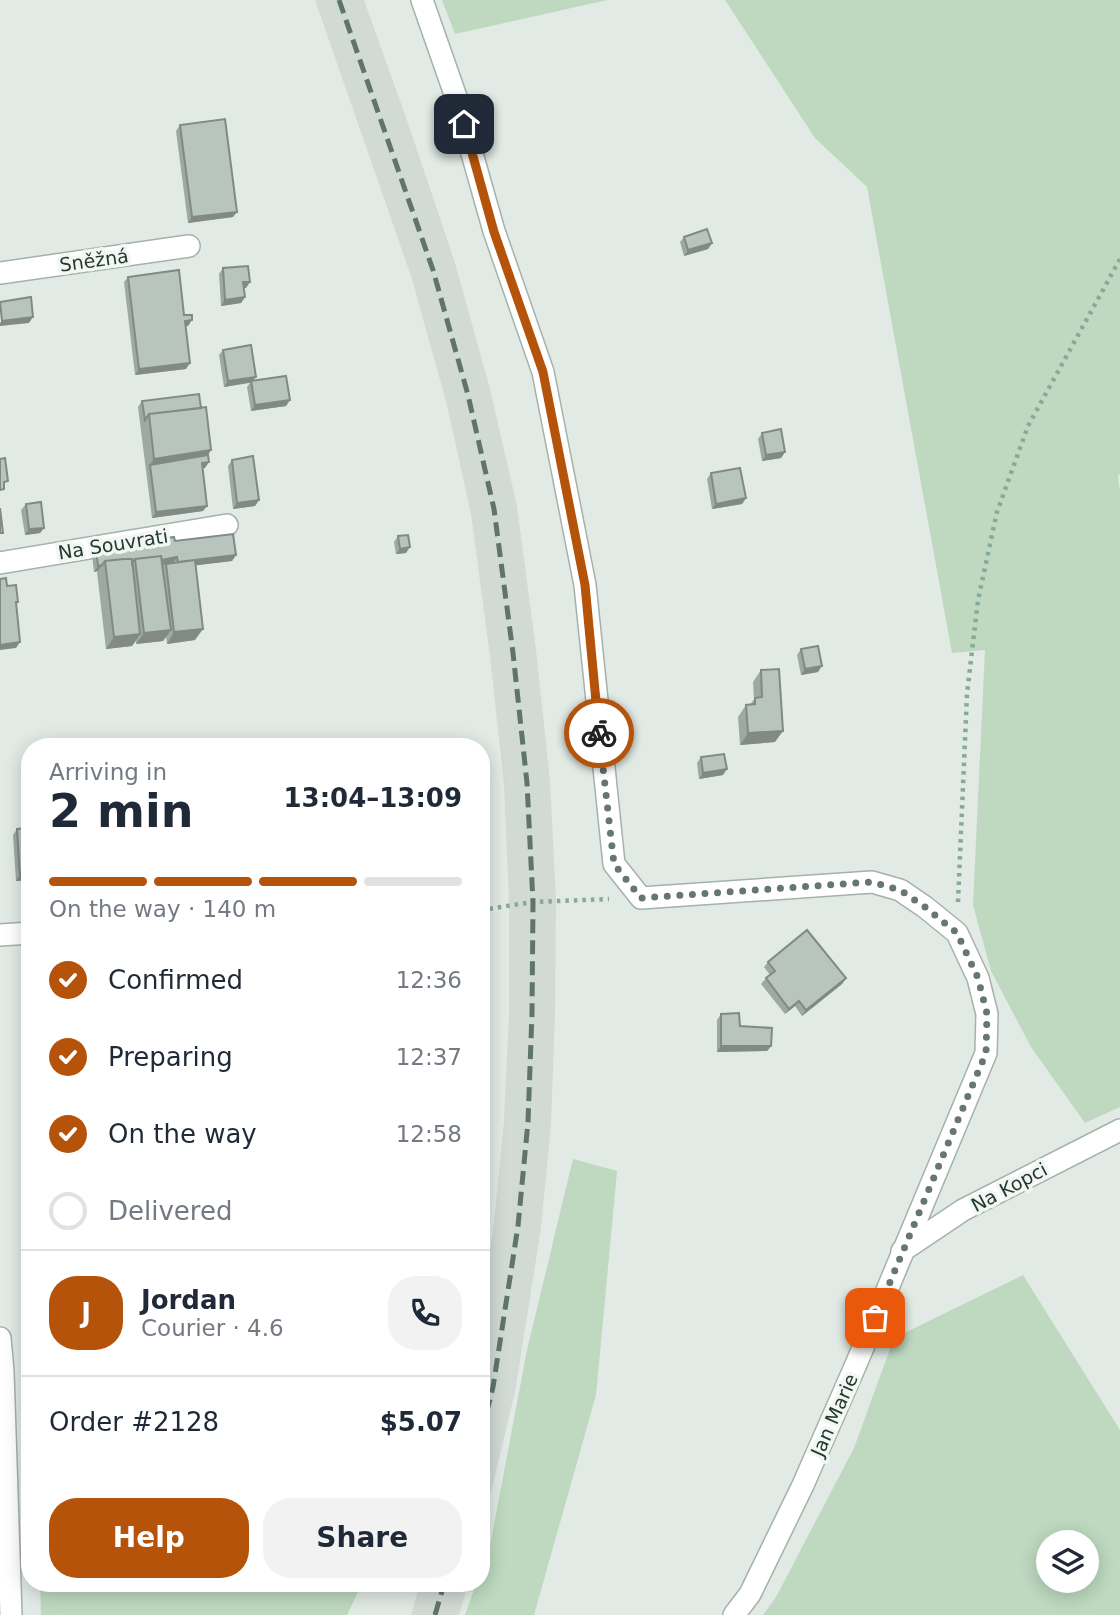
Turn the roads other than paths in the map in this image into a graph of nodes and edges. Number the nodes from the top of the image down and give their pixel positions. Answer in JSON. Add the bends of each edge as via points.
{"nodes":[{"id":1,"x":422,"y":0,"type":"edge"},
{"id":2,"x":189,"y":246,"type":"dead end"},
{"id":3,"x":0,"y":273,"type":"edge"},
{"id":4,"x":227,"y":526,"type":"dead end"},
{"id":5,"x":0,"y":563,"type":"edge"},
{"id":6,"x":21,"y":934,"type":"edge"},
{"id":7,"x":0,"y":935,"type":"edge"},
{"id":8,"x":1120,"y":1130,"type":"edge"},
{"id":9,"x":902,"y":1251,"type":"junction"},
{"id":10,"x":0,"y":1338,"type":"edge"},
{"id":11,"x":11,"y":1615,"type":"edge"},
{"id":12,"x":734,"y":1615,"type":"edge"}],
"edges":[{"from":1,"to":9,"type":"street","name":"Jan Marie","via":[[543,372],[585,585],[614,864],[641,898],[872,882],[900,890],[957,933],[978,978],[987,1014],[986,1053]]},
{"from":2,"to":3,"type":"street","name":"Sněžná"},
{"from":4,"to":5,"type":"street","name":"Na Souvrati"},
{"from":6,"to":7,"type":"street"},
{"from":8,"to":9,"type":"street","name":"Na Kopci","via":[[963,1210]]},
{"from":9,"to":12,"type":"street","name":"Jan Marie","via":[[803,1485],[750,1594]]},
{"from":10,"to":11,"type":"street"}]}
